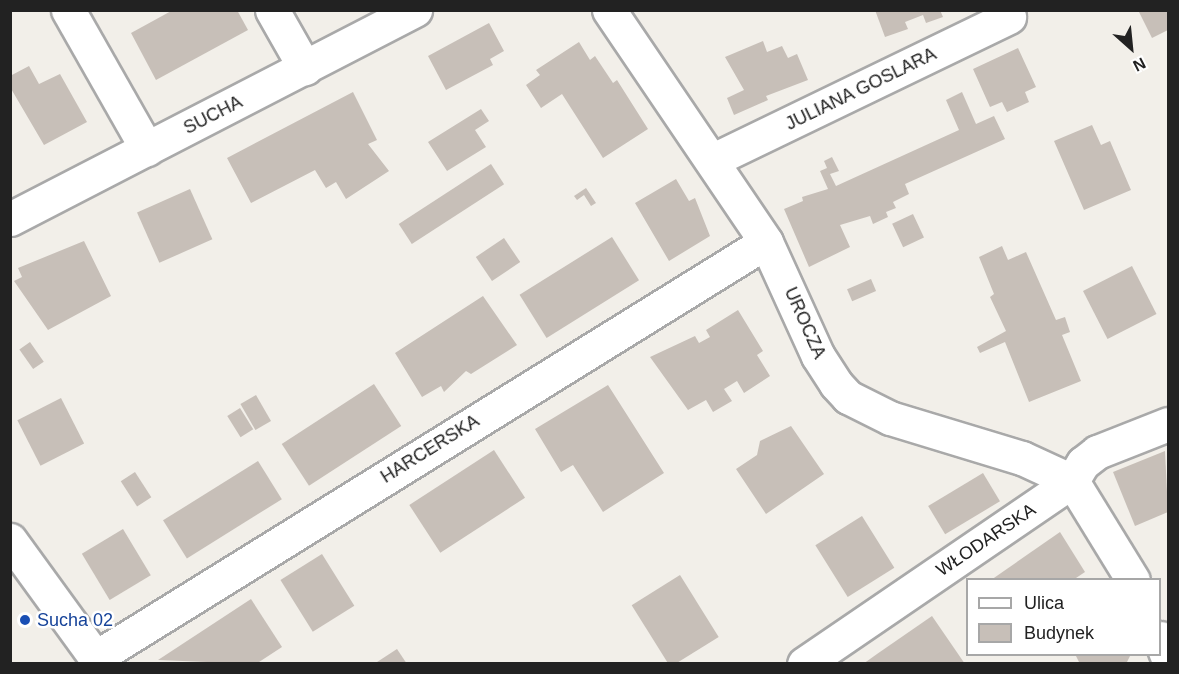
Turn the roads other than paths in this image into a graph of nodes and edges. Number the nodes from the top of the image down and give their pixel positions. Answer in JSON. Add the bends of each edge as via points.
{"nodes":[{"id":1,"x":68,"y":10,"type":"edge"},
{"id":2,"x":272,"y":10,"type":"edge"},
{"id":3,"x":415,"y":10,"type":"edge"},
{"id":4,"x":609,"y":10,"type":"edge"},
{"id":5,"x":1008,"y":17,"type":"dead end"},
{"id":6,"x":305,"y":68,"type":"junction"},
{"id":7,"x":147,"y":149,"type":"junction"},
{"id":8,"x":713,"y":160,"type":"junction"},
{"id":9,"x":10,"y":219,"type":"edge"},
{"id":10,"x":766,"y":242,"type":"junction"},
{"id":11,"x":1168,"y":424,"type":"edge"},
{"id":12,"x":1072,"y":481,"type":"junction"},
{"id":13,"x":10,"y":540,"type":"edge"},
{"id":14,"x":1132,"y":578,"type":"edge"},
{"id":15,"x":1161,"y":641,"type":"edge"},
{"id":16,"x":1168,"y":659,"type":"edge"},
{"id":17,"x":97,"y":661,"type":"edge"},
{"id":18,"x":804,"y":663,"type":"edge"}],
"edges":[{"from":1,"to":7,"type":"street"},
{"from":2,"to":6,"type":"street"},
{"from":3,"to":6,"type":"street","name":"SUCHA"},
{"from":4,"to":8,"type":"street","name":"UROCZA"},
{"from":5,"to":8,"type":"street","name":"JULIANA GOSLARA"},
{"from":6,"to":7,"type":"street","name":"SUCHA"},
{"from":7,"to":9,"type":"street","name":"SUCHA"},
{"from":8,"to":10,"type":"street","name":"UROCZA"},
{"from":10,"to":12,"type":"street","name":"UROCZA","via":[[818,357],[848,397],[890,418],[1022,458]]},
{"from":10,"to":17,"type":"street","name":"HARCERSKA"},
{"from":11,"to":12,"type":"street","name":"WŁODARSKA","via":[[1097,452],[1083,463]]},
{"from":12,"to":14,"type":"street"},
{"from":12,"to":18,"type":"street","name":"WŁODARSKA"},
{"from":13,"to":17,"type":"street"},
{"from":15,"to":16,"type":"street"}]}
